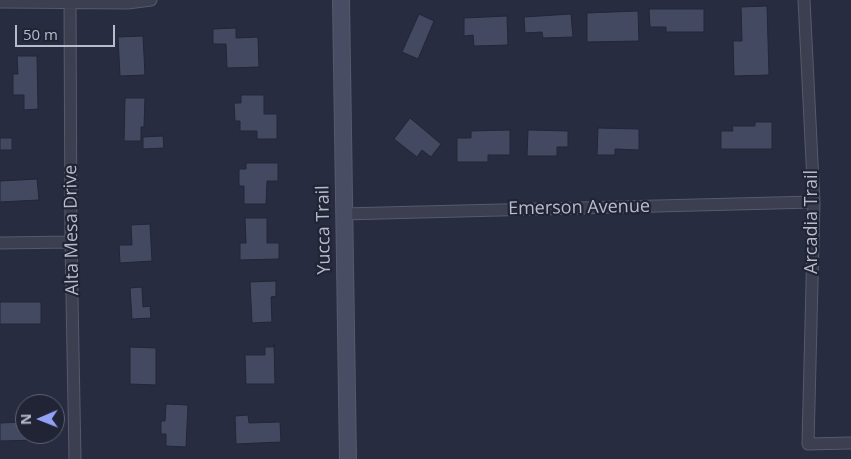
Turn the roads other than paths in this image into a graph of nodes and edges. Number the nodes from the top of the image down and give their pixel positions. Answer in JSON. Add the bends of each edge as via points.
{"nodes":[{"id":1,"x":151,"y":0,"type":"edge"},
{"id":2,"x":341,"y":0,"type":"edge"},
{"id":3,"x":804,"y":0,"type":"edge"},
{"id":4,"x":70,"y":1,"type":"edge"},
{"id":5,"x":0,"y":2,"type":"edge"},
{"id":6,"x":814,"y":202,"type":"junction"},
{"id":7,"x":343,"y":214,"type":"junction"},
{"id":8,"x":71,"y":242,"type":"junction"},
{"id":9,"x":0,"y":243,"type":"edge"},
{"id":10,"x":851,"y":443,"type":"edge"},
{"id":11,"x":75,"y":459,"type":"edge"},
{"id":12,"x":348,"y":459,"type":"edge"}],
"edges":[{"from":1,"to":4,"type":"street","via":[[128,3]]},
{"from":2,"to":7,"type":"main road","name":"Yucca Trail"},
{"from":3,"to":6,"type":"street","name":"Arcadia Trail"},
{"from":4,"to":5,"type":"street"},
{"from":4,"to":8,"type":"street","name":"Alta Mesa Drive"},
{"from":6,"to":7,"type":"street","name":"Emerson Avenue"},
{"from":6,"to":10,"type":"street","name":"Arcadia Trail","via":[[808,444]]},
{"from":7,"to":12,"type":"main road","name":"Yucca Trail"},
{"from":8,"to":9,"type":"street"},
{"from":8,"to":11,"type":"street","name":"Alta Mesa Drive"}]}
